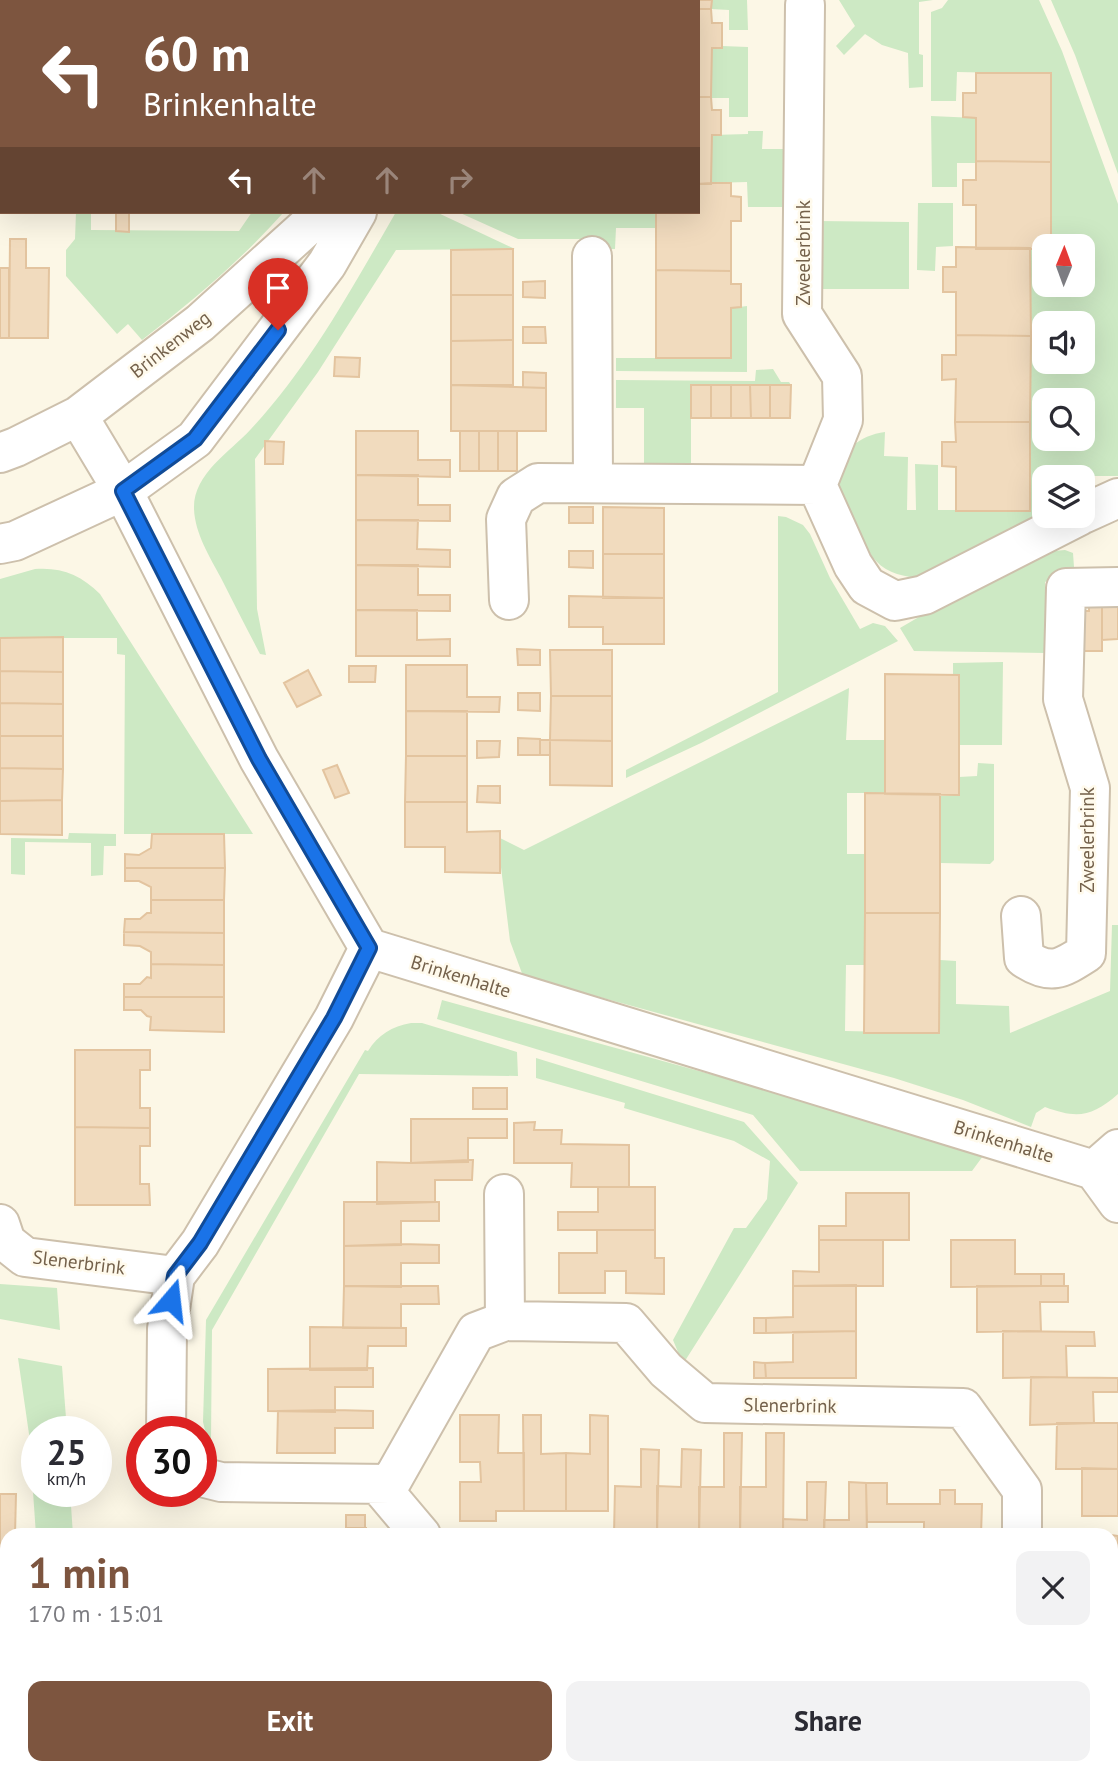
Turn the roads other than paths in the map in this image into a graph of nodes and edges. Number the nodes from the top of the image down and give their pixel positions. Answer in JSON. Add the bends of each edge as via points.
{"nodes":[{"id":1,"x":805,"y":5,"type":"dead end"},
{"id":2,"x":321,"y":214,"type":"edge"},
{"id":3,"x":356,"y":214,"type":"edge"},
{"id":4,"x":592,"y":256,"type":"dead end"},
{"id":5,"x":78,"y":416,"type":"junction"},
{"id":6,"x":0,"y":453,"type":"edge"},
{"id":7,"x":593,"y":483,"type":"junction"},
{"id":8,"x":817,"y":485,"type":"junction"},
{"id":9,"x":123,"y":491,"type":"junction"},
{"id":10,"x":1118,"y":498,"type":"edge"},
{"id":11,"x":1095,"y":509,"type":"edge"},
{"id":12,"x":1055,"y":528,"type":"edge"},
{"id":13,"x":0,"y":544,"type":"edge"},
{"id":14,"x":1118,"y":587,"type":"edge"},
{"id":15,"x":509,"y":600,"type":"dead end"},
{"id":16,"x":1021,"y":916,"type":"dead end"},
{"id":17,"x":369,"y":948,"type":"junction"},
{"id":18,"x":1106,"y":1159,"type":"edge"},
{"id":19,"x":504,"y":1194,"type":"dead end"},
{"id":20,"x":1118,"y":1203,"type":"edge"},
{"id":21,"x":0,"y":1224,"type":"edge"},
{"id":22,"x":175,"y":1276,"type":"junction"},
{"id":23,"x":505,"y":1321,"type":"junction"},
{"id":24,"x":166,"y":1416,"type":"edge"},
{"id":25,"x":217,"y":1481,"type":"edge"},
{"id":26,"x":378,"y":1484,"type":"junction"},
{"id":27,"x":415,"y":1528,"type":"edge"},
{"id":28,"x":1022,"y":1528,"type":"edge"}],
"edges":[{"from":1,"to":8,"type":"street","name":"Zweelerbrink","via":[[802,314],[842,376],[843,421]]},
{"from":2,"to":5,"type":"street","name":"Brinkenweg","via":[[200,323]]},
{"from":3,"to":9,"type":"street","via":[[327,264],[195,439]]},
{"from":4,"to":7,"type":"street"},
{"from":5,"to":6,"type":"street","name":"Brinkenweg"},
{"from":5,"to":9,"type":"street"},
{"from":7,"to":8,"type":"street"},
{"from":7,"to":15,"type":"street","via":[[538,483],[516,497],[506,519]]},
{"from":8,"to":12,"type":"street","via":[[867,586],[895,601],[924,595]]},
{"from":9,"to":13,"type":"street"},
{"from":9,"to":17,"type":"street","via":[[259,759]]},
{"from":10,"to":11,"type":"street"},
{"from":14,"to":16,"type":"street","name":"Zweelerbrink","via":[[1066,588],[1063,699],[1090,788],[1086,953],[1061,968],[1040,969],[1024,958]]},
{"from":17,"to":18,"type":"street","name":"Brinkenhalte"},
{"from":17,"to":22,"type":"street","via":[[334,1018],[200,1243]]},
{"from":18,"to":20,"type":"street","name":"Brinkenhalte"},
{"from":19,"to":23,"type":"street"},
{"from":21,"to":22,"type":"street","name":"Slenerbrink","via":[[6,1242],[26,1257]]},
{"from":22,"to":24,"type":"street","via":[[167,1329]]},
{"from":23,"to":26,"type":"street","name":"Slenerbrink","via":[[476,1332],[390,1484]]},
{"from":23,"to":28,"type":"street","name":"Slenerbrink","via":[[626,1323],[666,1370],[705,1404],[963,1408],[1022,1490]]},
{"from":25,"to":26,"type":"street"},
{"from":26,"to":27,"type":"street"}]}
